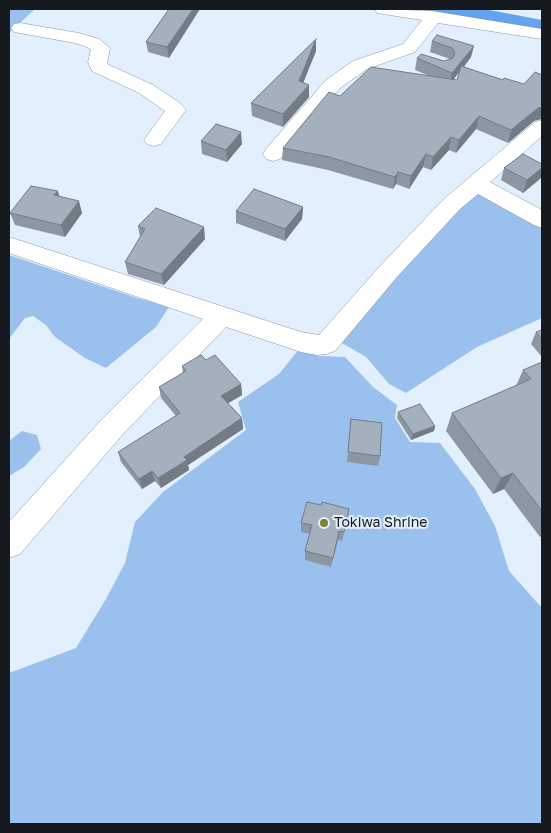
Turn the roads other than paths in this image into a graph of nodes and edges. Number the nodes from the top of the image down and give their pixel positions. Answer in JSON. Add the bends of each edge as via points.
{"nodes":[{"id":1,"x":383,"y":9,"type":"edge"},
{"id":2,"x":38,"y":12,"type":"dead end"},
{"id":3,"x":432,"y":16,"type":"junction"},
{"id":4,"x":14,"y":34,"type":"edge"},
{"id":5,"x":542,"y":34,"type":"edge"},
{"id":6,"x":400,"y":51,"type":"junction"},
{"id":7,"x":425,"y":60,"type":"edge"},
{"id":8,"x":542,"y":126,"type":"edge"},
{"id":9,"x":154,"y":140,"type":"dead end"},
{"id":10,"x":273,"y":154,"type":"dead end"},
{"id":11,"x":477,"y":184,"type":"junction"},
{"id":12,"x":542,"y":220,"type":"edge"},
{"id":13,"x":9,"y":245,"type":"edge"},
{"id":14,"x":222,"y":315,"type":"junction"},
{"id":15,"x":9,"y":544,"type":"edge"}],
"edges":[{"from":1,"to":3,"type":"street"},
{"from":2,"to":4,"type":"street"},
{"from":3,"to":5,"type":"street"},
{"from":3,"to":6,"type":"street","via":[[428,26],[409,48]]},
{"from":4,"to":9,"type":"street","via":[[79,38],[101,48],[97,62],[99,67],[146,89],[176,110]]},
{"from":6,"to":7,"type":"street"},
{"from":6,"to":10,"type":"street","via":[[360,66],[333,84]]},
{"from":8,"to":11,"type":"street"},
{"from":11,"to":12,"type":"street"},
{"from":11,"to":14,"type":"street","via":[[430,226],[326,344],[301,342]]},
{"from":13,"to":14,"type":"street"},
{"from":14,"to":15,"type":"street","via":[[112,426]]}]}
